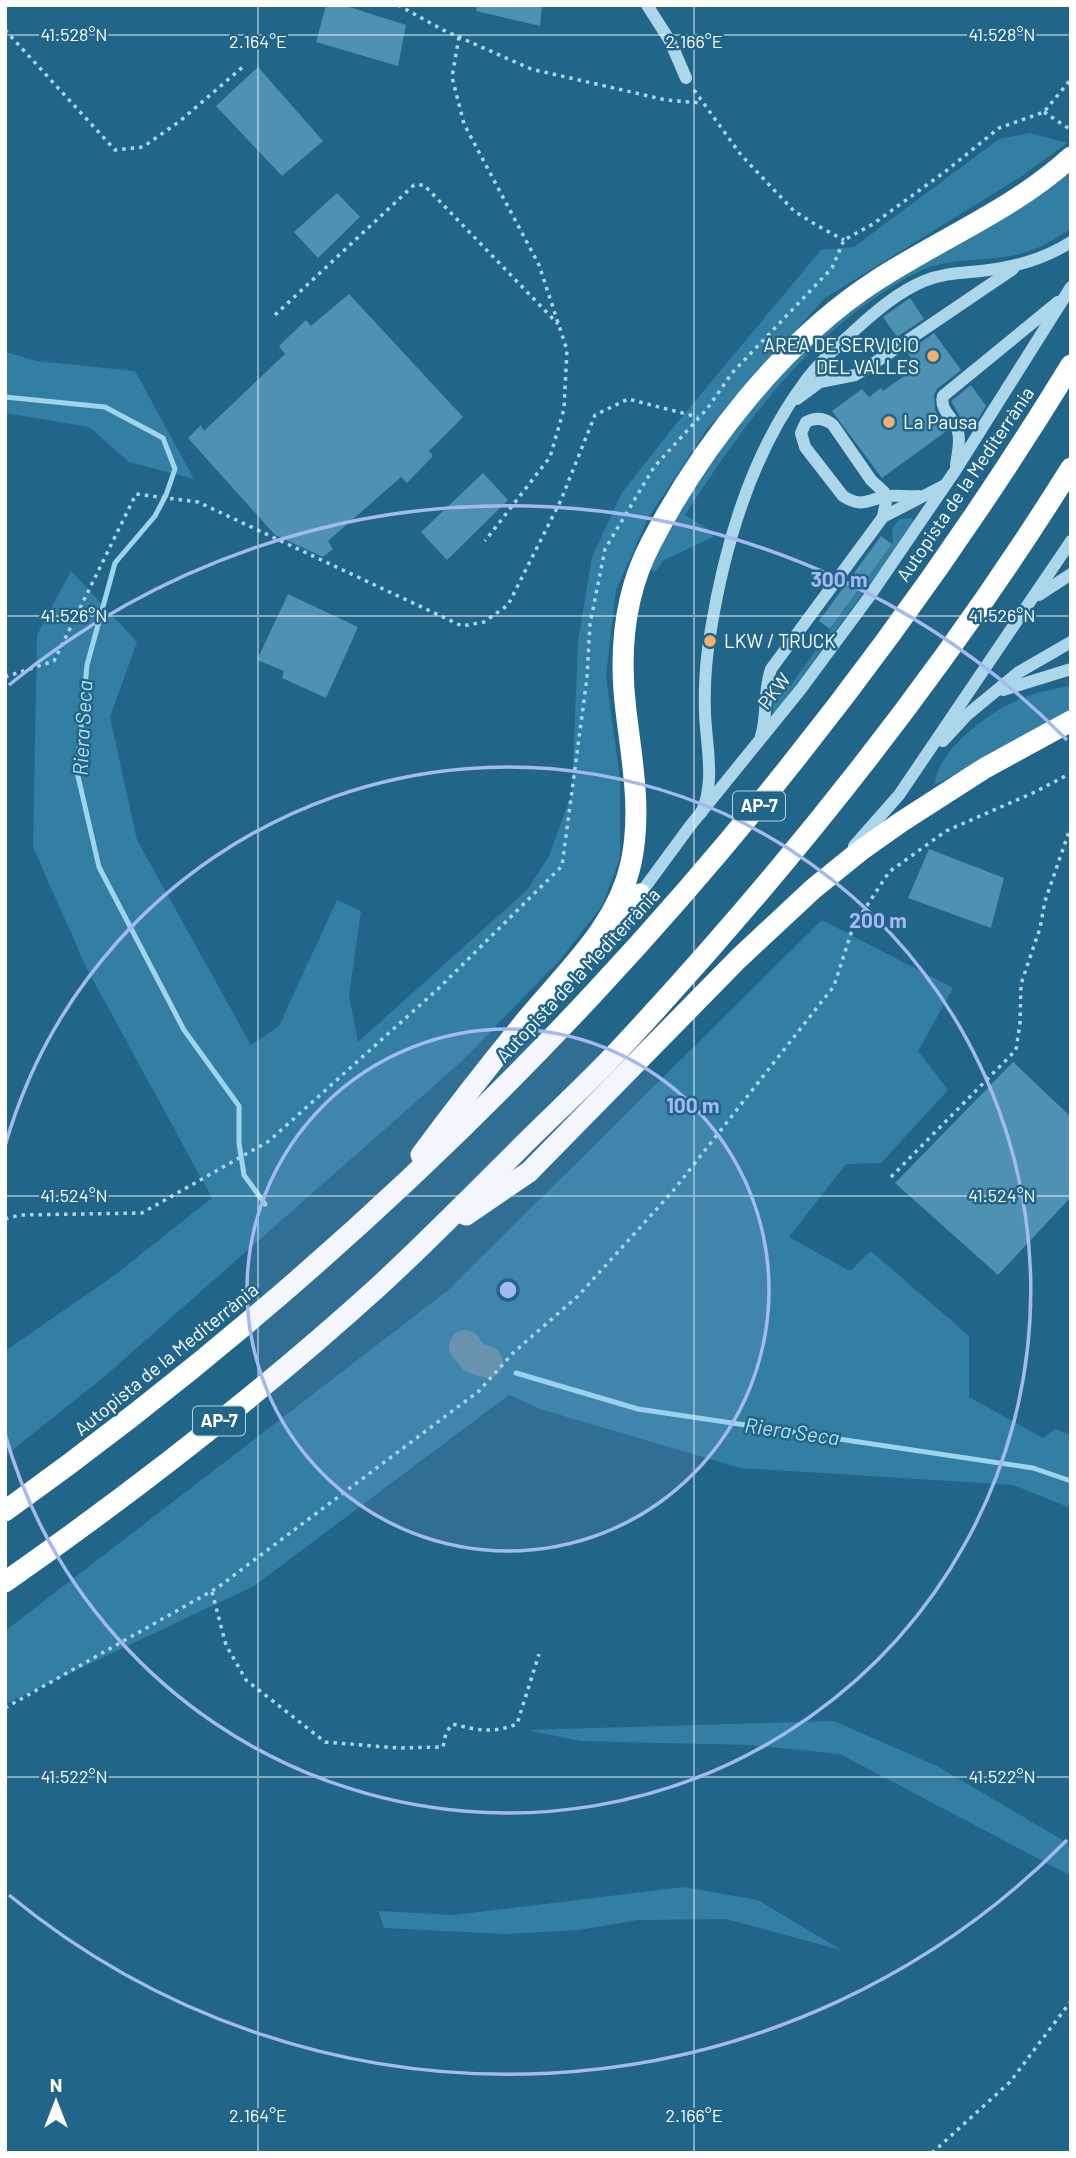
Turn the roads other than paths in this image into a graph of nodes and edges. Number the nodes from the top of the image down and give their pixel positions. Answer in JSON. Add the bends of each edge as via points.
{"nodes":[{"id":1,"x":647,"y":5,"type":"edge"},
{"id":2,"x":686,"y":78,"type":"road end"},
{"id":3,"x":1071,"y":157,"type":"edge"},
{"id":4,"x":1071,"y":242,"type":"edge"},
{"id":5,"x":1019,"y":265,"type":"junction"},
{"id":6,"x":1068,"y":291,"type":"edge"},
{"id":7,"x":1071,"y":365,"type":"edge"},
{"id":8,"x":787,"y":409,"type":"junction"},
{"id":9,"x":1071,"y":468,"type":"edge"},
{"id":10,"x":955,"y":471,"type":"junction"},
{"id":11,"x":946,"y":484,"type":"junction"},
{"id":12,"x":924,"y":495,"type":"junction"},
{"id":13,"x":885,"y":496,"type":"junction"},
{"id":14,"x":883,"y":517,"type":"junction"},
{"id":15,"x":1071,"y":541,"type":"edge"},
{"id":16,"x":1071,"y":574,"type":"edge"},
{"id":17,"x":1031,"y":602,"type":"junction"},
{"id":18,"x":1071,"y":642,"type":"edge"},
{"id":19,"x":1071,"y":669,"type":"edge"},
{"id":20,"x":984,"y":700,"type":"junction"},
{"id":21,"x":1071,"y":721,"type":"edge"},
{"id":22,"x":758,"y":743,"type":"junction"},
{"id":23,"x":915,"y":772,"type":"junction"},
{"id":24,"x":701,"y":813,"type":"junction"},
{"id":25,"x":813,"y":889,"type":"junction"},
{"id":26,"x":640,"y":894,"type":"joint"},
{"id":27,"x":469,"y":1089,"type":"junction"},
{"id":28,"x":389,"y":1199,"type":"junction"},
{"id":29,"x":421,"y":1246,"type":"junction"},
{"id":30,"x":5,"y":1511,"type":"edge"},
{"id":31,"x":5,"y":1582,"type":"edge"}],
"edges":[{"from":1,"to":2,"type":"street"},
{"from":3,"to":27,"type":"highway","via":[[1030,191],[878,279],[811,331],[754,390],[684,488],[641,565],[625,628],[624,688],[636,822],[625,887],[591,945]]},
{"from":4,"to":5,"type":"street"},
{"from":5,"to":8,"type":"street","via":[[864,370],[820,382]]},
{"from":5,"to":8,"type":"street","via":[[943,275],[907,289],[821,362]]},
{"from":6,"to":10,"type":"street","name":"PKW"},
{"from":6,"to":10,"type":"street","name":"PKW","via":[[946,392],[944,409],[959,436]]},
{"from":7,"to":28,"type":"highway","name":"Autopista de la Mediterrània","number":"AP-7","via":[[899,624],[744,824],[570,1020]]},
{"from":8,"to":24,"type":"street","via":[[752,478],[716,601],[705,685],[709,787]]},
{"from":9,"to":29,"type":"highway","number":"AP-7","via":[[968,623],[813,828],[614,1055]]},
{"from":10,"to":11,"type":"street","name":"PKW"},
{"from":11,"to":12,"type":"street"},
{"from":11,"to":22,"type":"street","name":"PKW","via":[[869,597]]},
{"from":12,"to":13,"type":"street"},
{"from":12,"to":14,"type":"street"},
{"from":13,"to":13,"type":"street","via":[[862,504],[843,496],[802,440],[806,422],[818,418],[833,425]]},
{"from":13,"to":14,"type":"street"},
{"from":14,"to":22,"type":"street","via":[[771,669]]},
{"from":15,"to":17,"type":"street"},
{"from":16,"to":17,"type":"street"},
{"from":17,"to":23,"type":"street"},
{"from":18,"to":20,"type":"street","via":[[1019,672]]},
{"from":19,"to":20,"type":"street"},
{"from":20,"to":23,"type":"street"},
{"from":21,"to":25,"type":"highway","via":[[985,768],[901,822]]},
{"from":22,"to":24,"type":"street","name":"PKW"},
{"from":23,"to":25,"type":"street","via":[[886,812]]},
{"from":24,"to":26,"type":"street","name":"PKW"},
{"from":25,"to":29,"type":"highway","via":[[529,1172]]},
{"from":26,"to":27,"type":"highway","via":[[582,971]]},
{"from":27,"to":28,"type":"highway"},
{"from":28,"to":30,"type":"highway","name":"Autopista de la Mediterrània","number":"AP-7","via":[[160,1396]]},
{"from":29,"to":31,"type":"highway","number":"AP-7","via":[[243,1402]]}]}
